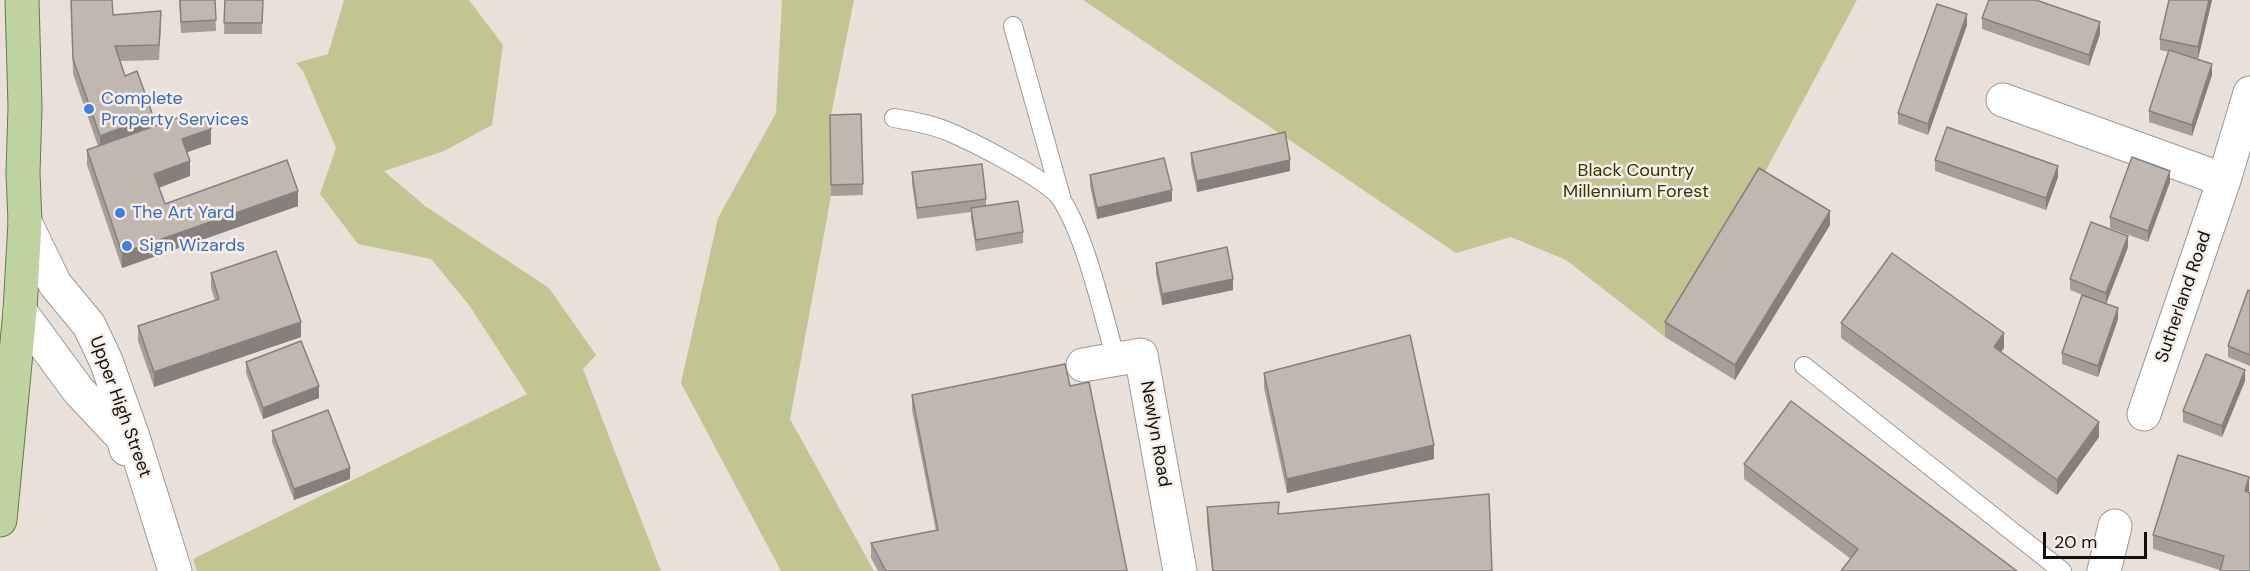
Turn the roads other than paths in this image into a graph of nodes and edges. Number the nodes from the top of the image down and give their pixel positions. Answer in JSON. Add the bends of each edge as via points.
{"nodes":[{"id":1,"x":22,"y":0,"type":"edge"},
{"id":2,"x":1013,"y":26,"type":"dead end"},
{"id":3,"x":2250,"y":93,"type":"edge"},
{"id":4,"x":2003,"y":100,"type":"dead end"},
{"id":5,"x":894,"y":118,"type":"dead end"},
{"id":6,"x":2224,"y":180,"type":"junction"},
{"id":7,"x":1060,"y":197,"type":"junction"},
{"id":8,"x":25,"y":222,"type":"junction"},
{"id":9,"x":20,"y":311,"type":"junction"},
{"id":10,"x":1116,"y":360,"type":"junction"},
{"id":11,"x":1083,"y":365,"type":"dead end"},
{"id":12,"x":1804,"y":366,"type":"dead end"},
{"id":13,"x":2144,"y":414,"type":"dead end"},
{"id":14,"x":0,"y":520,"type":"edge"},
{"id":15,"x":2115,"y":526,"type":"dead end"},
{"id":16,"x":165,"y":571,"type":"edge"},
{"id":17,"x":176,"y":571,"type":"edge"},
{"id":18,"x":1180,"y":571,"type":"edge"},
{"id":19,"x":2062,"y":571,"type":"edge"},
{"id":20,"x":2104,"y":571,"type":"edge"}],
"edges":[{"from":1,"to":8,"type":"main road","name":"Upper High Street"},
{"from":2,"to":7,"type":"lane"},
{"from":3,"to":6,"type":"street","name":"Sutherland Road"},
{"from":4,"to":6,"type":"street"},
{"from":5,"to":7,"type":"lane","via":[[947,131],[1036,177]]},
{"from":6,"to":13,"type":"street","name":"Sutherland Road"},
{"from":7,"to":10,"type":"lane","via":[[1086,255]]},
{"from":8,"to":9,"type":"main road","name":"Upper High Street"},
{"from":8,"to":17,"type":"street","name":"Upper High Street","via":[[55,284],[89,325],[106,361]]},
{"from":9,"to":14,"type":"main road","name":"Upper High Street"},
{"from":9,"to":16,"type":"street","name":"Upper High Street","via":[[78,390],[123,438]]},
{"from":10,"to":11,"type":"street","name":"Newlyn Road"},
{"from":10,"to":18,"type":"street","name":"Newlyn Road","via":[[1141,355]]},
{"from":12,"to":19,"type":"lane"},
{"from":15,"to":20,"type":"street"}]}
